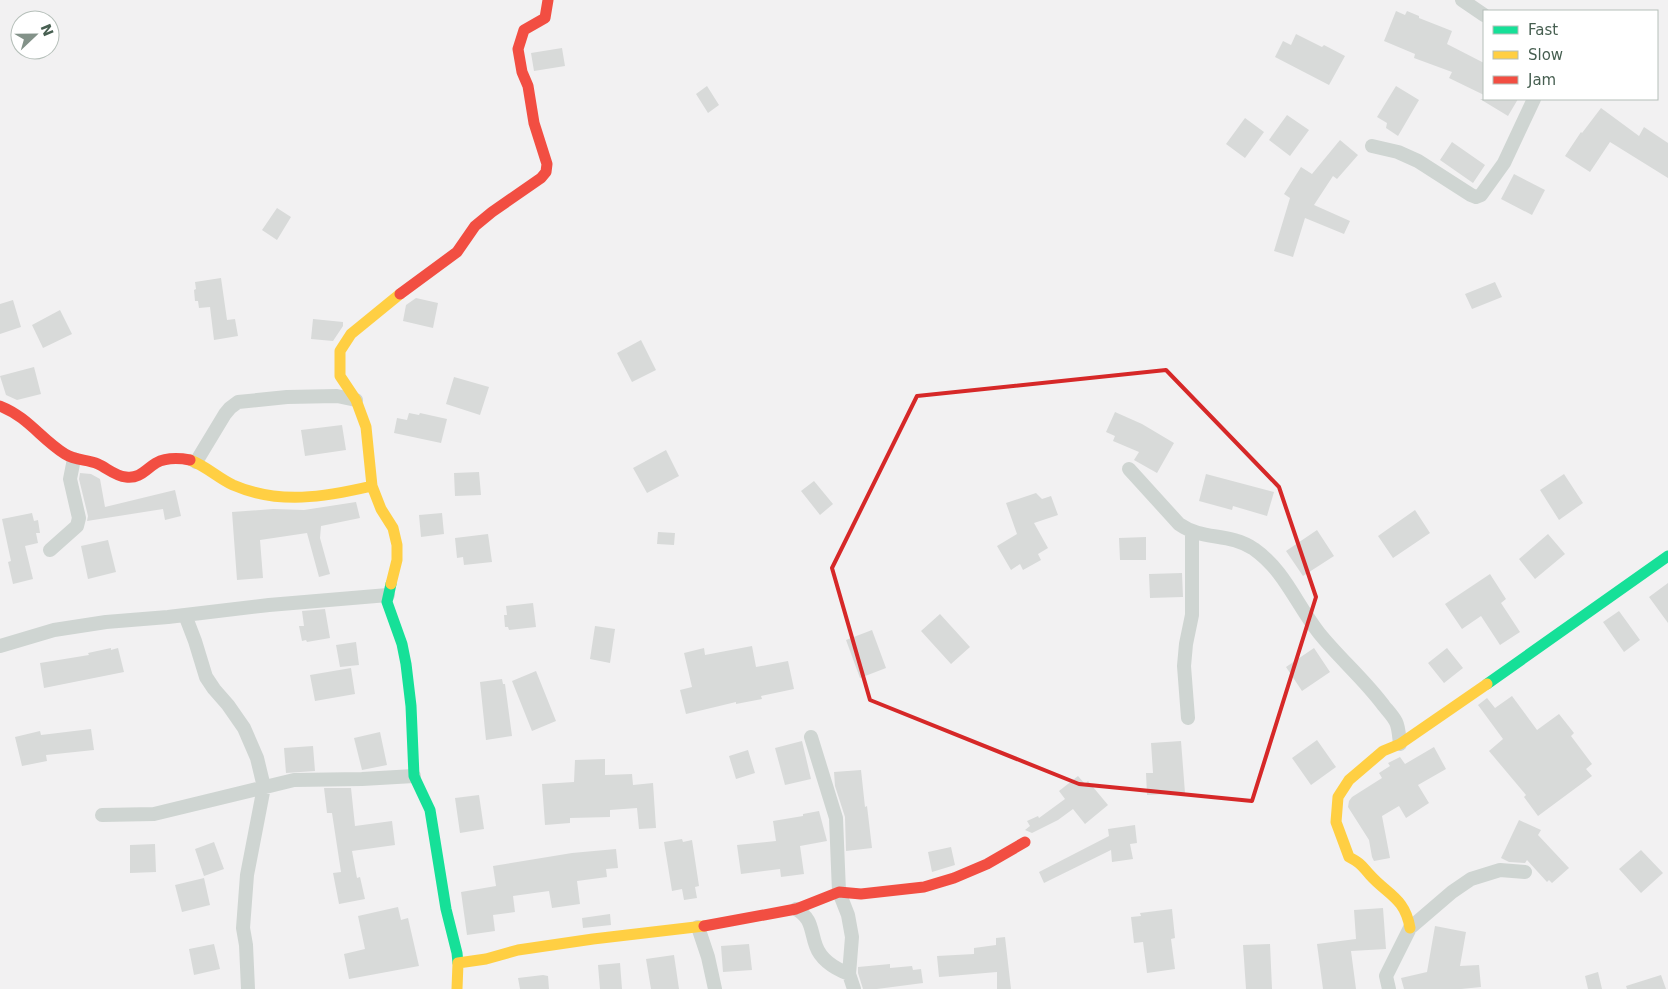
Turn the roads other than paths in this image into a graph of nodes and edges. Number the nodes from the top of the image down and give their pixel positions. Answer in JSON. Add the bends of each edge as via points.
{"nodes":[{"id":1,"x":548,"y":0,"type":"edge"},
{"id":2,"x":1462,"y":0,"type":"edge"},
{"id":3,"x":1483,"y":14,"type":"edge"},
{"id":4,"x":1534,"y":100,"type":"edge"},
{"id":5,"x":1372,"y":146,"type":"dead end"},
{"id":6,"x":356,"y":400,"type":"junction"},
{"id":7,"x":0,"y":406,"type":"edge"},
{"id":8,"x":74,"y":459,"type":"junction"},
{"id":9,"x":196,"y":462,"type":"junction"},
{"id":10,"x":1129,"y":470,"type":"dead end"},
{"id":11,"x":372,"y":486,"type":"junction"},
{"id":12,"x":1192,"y":532,"type":"junction"},
{"id":13,"x":50,"y":550,"type":"dead end"},
{"id":14,"x":1668,"y":556,"type":"edge"},
{"id":15,"x":388,"y":595,"type":"junction"},
{"id":16,"x":185,"y":615,"type":"junction"},
{"id":17,"x":0,"y":646,"type":"edge"},
{"id":18,"x":1188,"y":718,"type":"dead end"},
{"id":19,"x":811,"y":737,"type":"dead end"},
{"id":20,"x":1400,"y":744,"type":"junction"},
{"id":21,"x":414,"y":776,"type":"junction"},
{"id":22,"x":264,"y":787,"type":"junction"},
{"id":23,"x":102,"y":815,"type":"dead end"},
{"id":24,"x":1025,"y":842,"type":"dead end"},
{"id":25,"x":1525,"y":872,"type":"dead end"},
{"id":26,"x":839,"y":892,"type":"junction"},
{"id":27,"x":796,"y":909,"type":"junction"},
{"id":28,"x":698,"y":928,"type":"junction"},
{"id":29,"x":1410,"y":928,"type":"junction"},
{"id":30,"x":458,"y":963,"type":"junction"},
{"id":31,"x":849,"y":974,"type":"junction"},
{"id":32,"x":248,"y":989,"type":"edge"},
{"id":33,"x":457,"y":989,"type":"edge"},
{"id":34,"x":715,"y":989,"type":"edge"},
{"id":35,"x":854,"y":989,"type":"edge"},
{"id":36,"x":1389,"y":989,"type":"edge"}],
"edges":[{"from":1,"to":6,"type":"street","via":[[545,18],[524,30],[518,49],[534,123],[547,164],[546,172],[475,226],[457,252],[351,334],[340,351],[340,376]]},
{"from":2,"to":3,"type":"street"},
{"from":4,"to":5,"type":"street","via":[[1504,163],[1481,195],[1476,197],[1418,161]]},
{"from":6,"to":9,"type":"street","via":[[337,396],[238,402],[230,408]]},
{"from":6,"to":11,"type":"street","via":[[366,427]]},
{"from":7,"to":8,"type":"street","via":[[27,421]]},
{"from":8,"to":9,"type":"street","via":[[93,462],[131,478],[163,459]]},
{"from":8,"to":13,"type":"street","via":[[70,479],[80,518],[77,526]]},
{"from":9,"to":11,"type":"street","via":[[233,486],[293,500]]},
{"from":10,"to":12,"type":"street","via":[[1180,524]]},
{"from":11,"to":15,"type":"street","via":[[393,528],[397,544],[397,560]]},
{"from":12,"to":18,"type":"street","via":[[1192,615],[1184,666]]},
{"from":12,"to":20,"type":"street","via":[[1245,544],[1280,573],[1319,634],[1373,690],[1396,722]]},
{"from":14,"to":20,"type":"street"},
{"from":15,"to":16,"type":"street"},
{"from":15,"to":21,"type":"street","via":[[406,664]]},
{"from":16,"to":17,"type":"street","via":[[62,629]]},
{"from":16,"to":22,"type":"street","via":[[206,677],[244,728],[257,758]]},
{"from":19,"to":26,"type":"street","via":[[836,818]]},
{"from":20,"to":29,"type":"street","via":[[1382,751],[1349,780],[1338,797],[1336,822],[1349,857],[1362,864],[1393,895],[1404,908]]},
{"from":21,"to":22,"type":"street","via":[[294,780]]},
{"from":21,"to":30,"type":"street","via":[[430,810]]},
{"from":22,"to":23,"type":"street","via":[[154,814]]},
{"from":22,"to":32,"type":"street","via":[[247,875],[243,928]]},
{"from":24,"to":26,"type":"street","via":[[987,864],[924,887],[861,894]]},
{"from":25,"to":29,"type":"street","via":[[1500,870],[1471,879]]},
{"from":26,"to":27,"type":"street"},
{"from":26,"to":31,"type":"street","via":[[852,937]]},
{"from":27,"to":28,"type":"street"},
{"from":27,"to":31,"type":"street","via":[[810,922],[817,948],[825,958]]},
{"from":28,"to":30,"type":"street","via":[[593,939]]},
{"from":28,"to":34,"type":"street"},
{"from":29,"to":36,"type":"street","via":[[1386,976]]},
{"from":30,"to":33,"type":"street"},
{"from":31,"to":35,"type":"street"}]}
